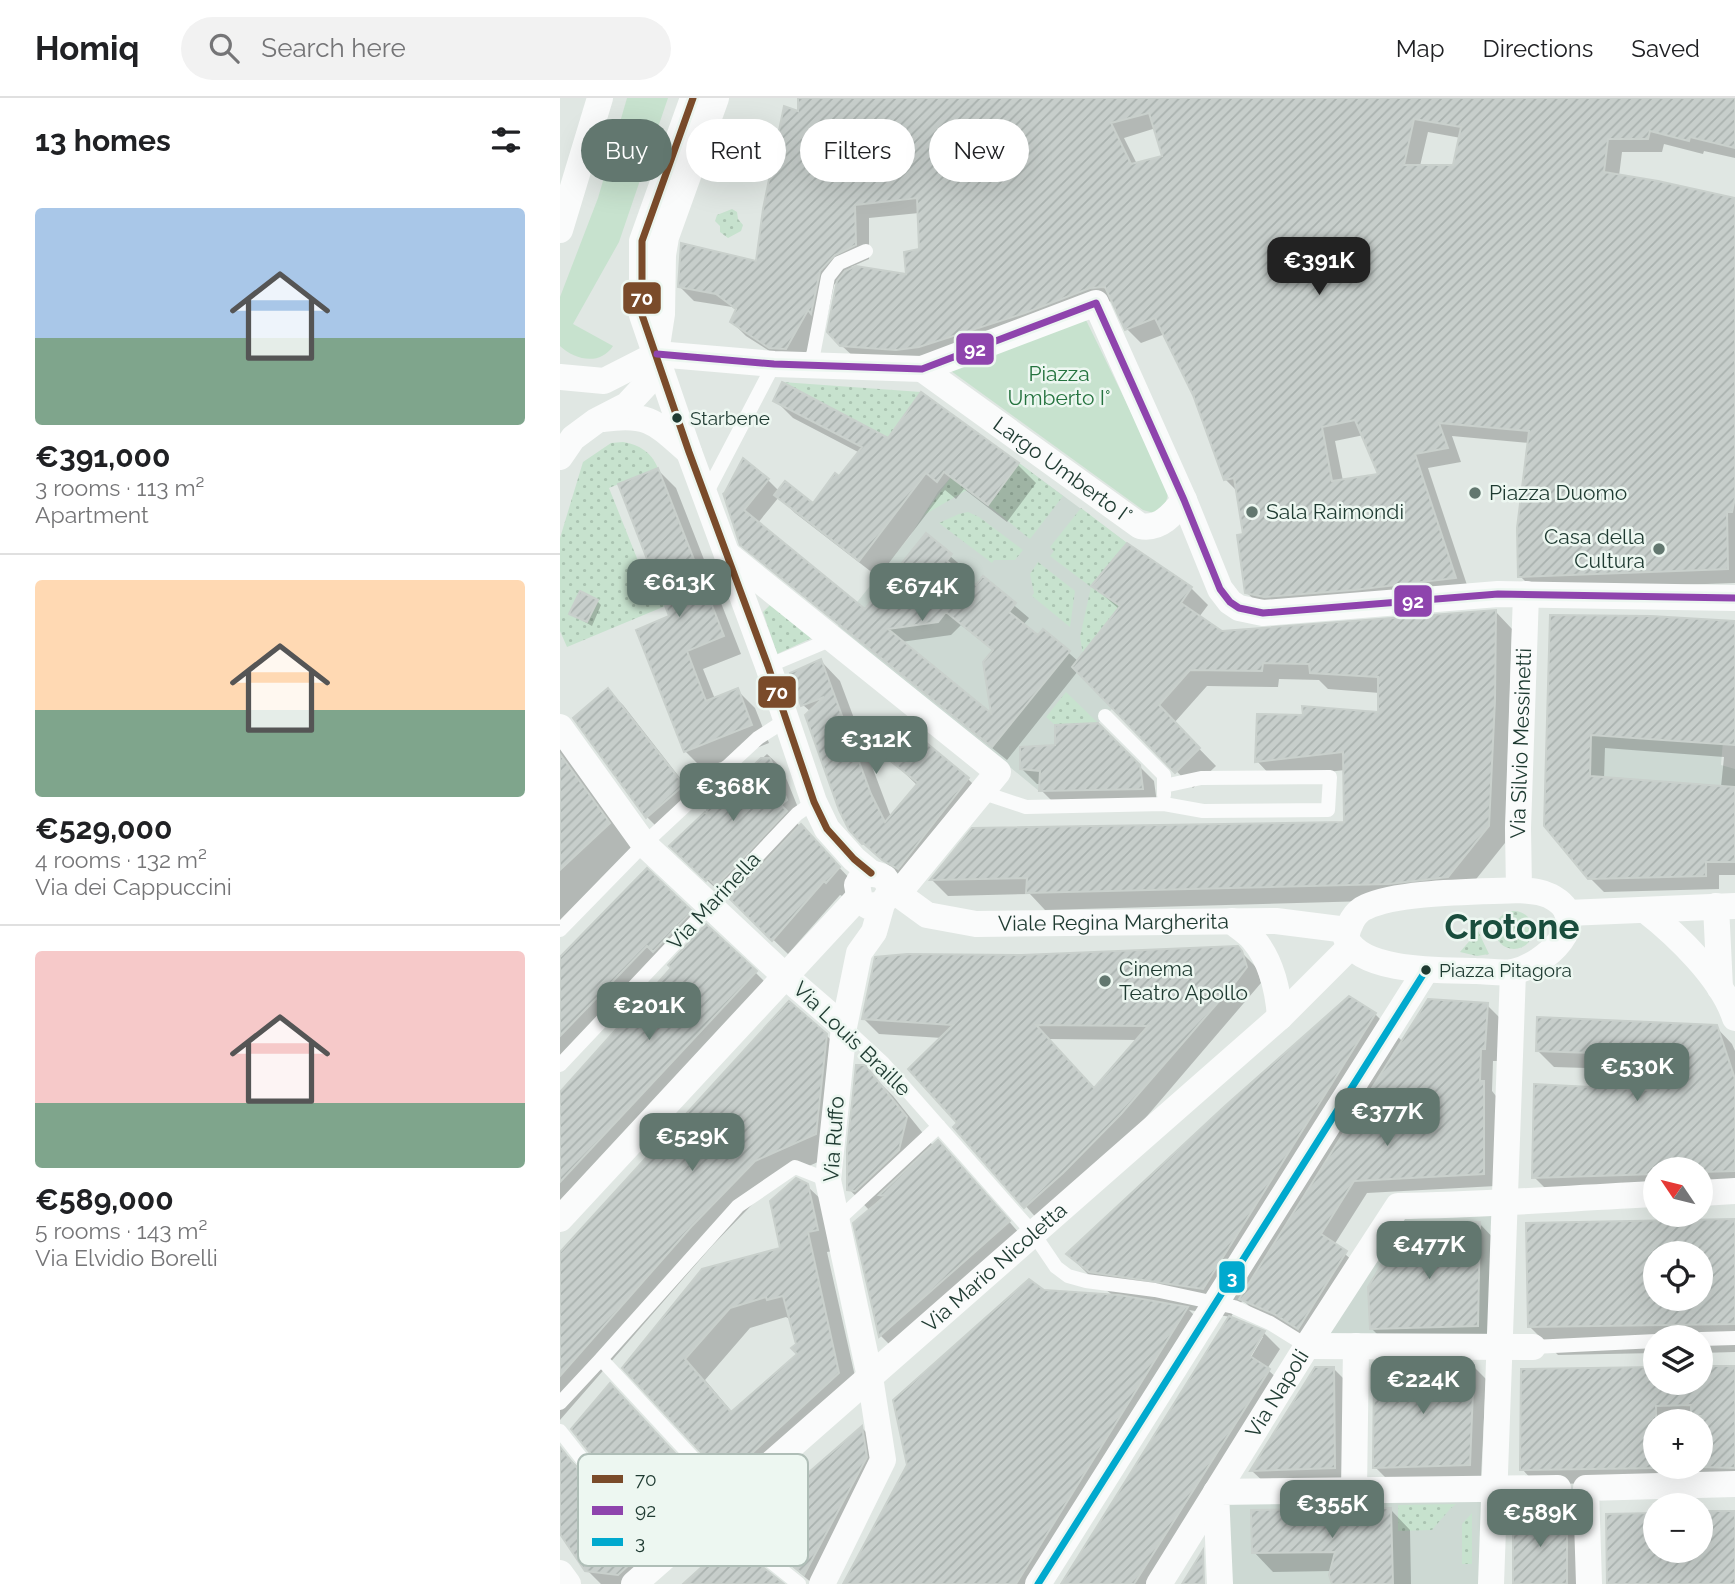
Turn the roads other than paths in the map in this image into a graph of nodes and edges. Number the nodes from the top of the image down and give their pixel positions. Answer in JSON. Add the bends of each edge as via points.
{"nodes":[{"id":1,"x":600,"y":98,"type":"edge"},
{"id":2,"x":693,"y":98,"type":"edge"},
{"id":3,"x":716,"y":98,"type":"edge"},
{"id":4,"x":560,"y":230,"type":"edge"},
{"id":5,"x":866,"y":251,"type":"dead end"},
{"id":6,"x":657,"y":354,"type":"junction"},
{"id":7,"x":774,"y":364,"type":"junction"},
{"id":8,"x":811,"y":366,"type":"junction"},
{"id":9,"x":922,"y":369,"type":"junction"},
{"id":10,"x":560,"y":377,"type":"edge"},
{"id":11,"x":596,"y":421,"type":"junction"},
{"id":12,"x":689,"y":452,"type":"junction"},
{"id":13,"x":560,"y":457,"type":"edge"},
{"id":14,"x":706,"y":494,"type":"junction"},
{"id":15,"x":1184,"y":500,"type":"junction"},
{"id":16,"x":727,"y":554,"type":"junction"},
{"id":17,"x":1526,"y":594,"type":"junction"},
{"id":18,"x":1735,"y":597,"type":"edge"},
{"id":19,"x":832,"y":639,"type":"junction"},
{"id":20,"x":768,"y":666,"type":"junction"},
{"id":21,"x":1105,"y":716,"type":"dead end"},
{"id":22,"x":786,"y":720,"type":"junction"},
{"id":23,"x":560,"y":727,"type":"edge"},
{"id":24,"x":1164,"y":786,"type":"junction"},
{"id":25,"x":981,"y":793,"type":"junction"},
{"id":26,"x":814,"y":802,"type":"junction"},
{"id":27,"x":1164,"y":804,"type":"junction"},
{"id":28,"x":644,"y":844,"type":"junction"},
{"id":29,"x":1519,"y":890,"type":"junction"},
{"id":30,"x":880,"y":892,"type":"junction"},
{"id":31,"x":709,"y":906,"type":"junction"},
{"id":32,"x":1726,"y":906,"type":"edge"},
{"id":33,"x":1645,"y":910,"type":"junction"},
{"id":34,"x":1567,"y":913,"type":"junction"},
{"id":35,"x":1232,"y":921,"type":"junction"},
{"id":36,"x":560,"y":930,"type":"edge"},
{"id":37,"x":1348,"y":938,"type":"junction"},
{"id":38,"x":1426,"y":970,"type":"junction"},
{"id":39,"x":1513,"y":972,"type":"junction"},
{"id":40,"x":785,"y":976,"type":"junction"},
{"id":41,"x":1730,"y":1004,"type":"edge"},
{"id":42,"x":1280,"y":1017,"type":"junction"},
{"id":43,"x":844,"y":1027,"type":"junction"},
{"id":44,"x":560,"y":1065,"type":"edge"},
{"id":45,"x":939,"y":1126,"type":"junction"},
{"id":46,"x":828,"y":1180,"type":"junction"},
{"id":47,"x":1735,"y":1191,"type":"edge"},
{"id":48,"x":1713,"y":1192,"type":"edge"},
{"id":49,"x":1643,"y":1195,"type":"edge"},
{"id":50,"x":1505,"y":1202,"type":"junction"},
{"id":51,"x":560,"y":1219,"type":"edge"},
{"id":52,"x":836,"y":1222,"type":"junction"},
{"id":53,"x":1034,"y":1233,"type":"junction"},
{"id":54,"x":1215,"y":1303,"type":"junction"},
{"id":55,"x":1735,"y":1338,"type":"edge"},
{"id":56,"x":1713,"y":1339,"type":"edge"},
{"id":57,"x":1643,"y":1342,"type":"edge"},
{"id":58,"x":1307,"y":1346,"type":"junction"},
{"id":59,"x":1356,"y":1346,"type":"junction"},
{"id":60,"x":1500,"y":1347,"type":"junction"},
{"id":61,"x":1533,"y":1347,"type":"joint"},
{"id":62,"x":601,"y":1359,"type":"junction"},
{"id":63,"x":870,"y":1377,"type":"junction"},
{"id":64,"x":560,"y":1404,"type":"edge"},
{"id":65,"x":560,"y":1432,"type":"edge"},
{"id":66,"x":578,"y":1454,"type":"edge"},
{"id":67,"x":679,"y":1454,"type":"edge"},
{"id":68,"x":783,"y":1454,"type":"edge"},
{"id":69,"x":1735,"y":1483,"type":"edge"},
{"id":70,"x":1586,"y":1488,"type":"junction"},
{"id":71,"x":1494,"y":1489,"type":"junction"},
{"id":72,"x":1559,"y":1489,"type":"joint"},
{"id":73,"x":1354,"y":1491,"type":"junction"},
{"id":74,"x":1216,"y":1492,"type":"junction"},
{"id":75,"x":655,"y":1566,"type":"edge"},
{"id":76,"x":781,"y":1566,"type":"edge"},
{"id":77,"x":560,"y":1573,"type":"edge"},
{"id":78,"x":568,"y":1584,"type":"edge"},
{"id":79,"x":634,"y":1584,"type":"edge"},
{"id":80,"x":799,"y":1584,"type":"edge"},
{"id":81,"x":822,"y":1584,"type":"edge"},
{"id":82,"x":1038,"y":1584,"type":"edge"},
{"id":83,"x":1159,"y":1584,"type":"edge"},
{"id":84,"x":1220,"y":1584,"type":"edge"},
{"id":85,"x":1491,"y":1584,"type":"edge"},
{"id":86,"x":1589,"y":1584,"type":"edge"}],
"edges":[{"from":1,"to":4,"type":"street"},
{"from":2,"to":6,"type":"street","name":"Viale Regina Margherita","via":[[642,241],[642,315]]},
{"from":3,"to":6,"type":"street","name":"Viale Regina Margherita","via":[[666,237]]},
{"from":5,"to":8,"type":"lane","via":[[839,262],[831,271]]},
{"from":6,"to":7,"type":"street"},
{"from":6,"to":10,"type":"street","via":[[604,381]]},
{"from":6,"to":11,"type":"street","via":[[652,378],[639,394]]},
{"from":6,"to":12,"type":"street","name":"Viale Regina Margherita"},
{"from":7,"to":8,"type":"street"},
{"from":7,"to":14,"type":"lane"},
{"from":8,"to":9,"type":"street"},
{"from":9,"to":15,"type":"street","name":"Largo Umberto I°","via":[[1140,526],[1157,525]]},
{"from":9,"to":15,"type":"street","via":[[1096,303]]},
{"from":11,"to":12,"type":"street","via":[[628,415],[650,420]]},
{"from":11,"to":13,"type":"street","via":[[573,438]]},
{"from":12,"to":14,"type":"street","name":"Viale Regina Margherita"},
{"from":14,"to":16,"type":"street","name":"Viale Regina Margherita"},
{"from":15,"to":17,"type":"street","via":[[1220,589],[1240,608],[1263,613]]},
{"from":16,"to":19,"type":"street"},
{"from":16,"to":20,"type":"street","name":"Viale Regina Margherita"},
{"from":17,"to":18,"type":"street"},
{"from":17,"to":29,"type":"street","name":"Via Silvio Messinetti"},
{"from":19,"to":20,"type":"lane"},
{"from":19,"to":25,"type":"street","via":[[998,772]]},
{"from":20,"to":22,"type":"street","name":"Viale Regina Margherita"},
{"from":21,"to":24,"type":"lane","via":[[1164,775]]},
{"from":22,"to":26,"type":"street","name":"Viale Regina Margherita"},
{"from":22,"to":28,"type":"lane","via":[[758,738]]},
{"from":23,"to":28,"type":"street","name":"Via Louis Braille"},
{"from":24,"to":27,"type":"lane"},
{"from":24,"to":27,"type":"lane","via":[[1201,778],[1330,777],[1328,810],[1203,811]]},
{"from":25,"to":27,"type":"lane","via":[[1026,807]]},
{"from":25,"to":30,"type":"street"},
{"from":26,"to":30,"type":"street","name":"Viale Regina Margherita","via":[[827,829]]},
{"from":26,"to":31,"type":"lane","name":"Via Marinella"},
{"from":28,"to":31,"type":"street","name":"Via Louis Braille"},
{"from":28,"to":36,"type":"lane"},
{"from":29,"to":34,"type":"street","via":[[1547,894]]},
{"from":29,"to":37,"type":"street","via":[[1396,899],[1364,907],[1354,916]]},
{"from":30,"to":35,"type":"street","name":"Viale Regina Margherita","via":[[927,915],[976,924]]},
{"from":30,"to":40,"type":"street"},
{"from":30,"to":43,"type":"street","name":"Via Ruffo","via":[[874,932],[859,953]]},
{"from":31,"to":40,"type":"street","name":"Via Louis Braille"},
{"from":31,"to":44,"type":"lane","name":"Via Marinella"},
{"from":32,"to":33,"type":"street"},
{"from":32,"to":41,"type":"street"},
{"from":33,"to":34,"type":"street"},
{"from":33,"to":41,"type":"street","via":[[1667,928]]},
{"from":34,"to":39,"type":"street","via":[[1569,928],[1562,940],[1546,957]]},
{"from":35,"to":37,"type":"street","name":"Viale Regina Margherita","via":[[1276,921]]},
{"from":35,"to":42,"type":"street","via":[[1262,953],[1278,991]]},
{"from":37,"to":38,"type":"street","via":[[1361,954]]},
{"from":37,"to":42,"type":"street","name":"Via Mario Nicoletta"},
{"from":38,"to":39,"type":"street"},
{"from":38,"to":54,"type":"street"},
{"from":39,"to":50,"type":"street"},
{"from":40,"to":43,"type":"street","name":"Via Louis Braille"},
{"from":40,"to":51,"type":"street"},
{"from":42,"to":53,"type":"street","name":"Via Mario Nicoletta"},
{"from":43,"to":45,"type":"lane","name":"Via Louis Braille"},
{"from":43,"to":46,"type":"street","name":"Via Ruffo"},
{"from":45,"to":52,"type":"lane"},
{"from":45,"to":53,"type":"lane","name":"Via Louis Braille"},
{"from":46,"to":52,"type":"street","name":"Via Ruffo"},
{"from":46,"to":62,"type":"lane","via":[[795,1167],[738,1206]]},
{"from":47,"to":48,"type":"street"},
{"from":49,"to":50,"type":"street"},
{"from":50,"to":58,"type":"street","name":"Via Napoli","via":[[1398,1206]]},
{"from":50,"to":60,"type":"street"},
{"from":52,"to":63,"type":"street","name":"Via Ruffo"},
{"from":53,"to":54,"type":"lane","name":"Via Louis Braille","via":[[1056,1267],[1068,1276]]},
{"from":53,"to":63,"type":"street","name":"Via Mario Nicoletta"},
{"from":54,"to":58,"type":"lane","name":"Via Louis Braille","via":[[1270,1323]]},
{"from":54,"to":82,"type":"street"},
{"from":55,"to":56,"type":"lane"},
{"from":57,"to":61,"type":"lane"},
{"from":58,"to":59,"type":"street"},
{"from":58,"to":74,"type":"street","name":"Via Napoli"},
{"from":59,"to":60,"type":"street"},
{"from":59,"to":73,"type":"street"},
{"from":60,"to":61,"type":"street"},
{"from":60,"to":71,"type":"street"},
{"from":62,"to":64,"type":"lane"},
{"from":62,"to":67,"type":"lane"},
{"from":63,"to":68,"type":"street","name":"Via Mario Nicoletta"},
{"from":63,"to":81,"type":"street","name":"Via Ruffo","via":[[883,1460]]},
{"from":65,"to":66,"type":"lane"},
{"from":69,"to":70,"type":"street"},
{"from":70,"to":72,"type":"lane"},
{"from":70,"to":86,"type":"street"},
{"from":71,"to":72,"type":"street"},
{"from":71,"to":73,"type":"street"},
{"from":71,"to":85,"type":"street"},
{"from":73,"to":74,"type":"street"},
{"from":74,"to":83,"type":"street","name":"Via Napoli"},
{"from":74,"to":84,"type":"street"},
{"from":75,"to":79,"type":"street","name":"Via Mario Nicoletta"},
{"from":76,"to":80,"type":"lane"},
{"from":77,"to":78,"type":"street"}]}
